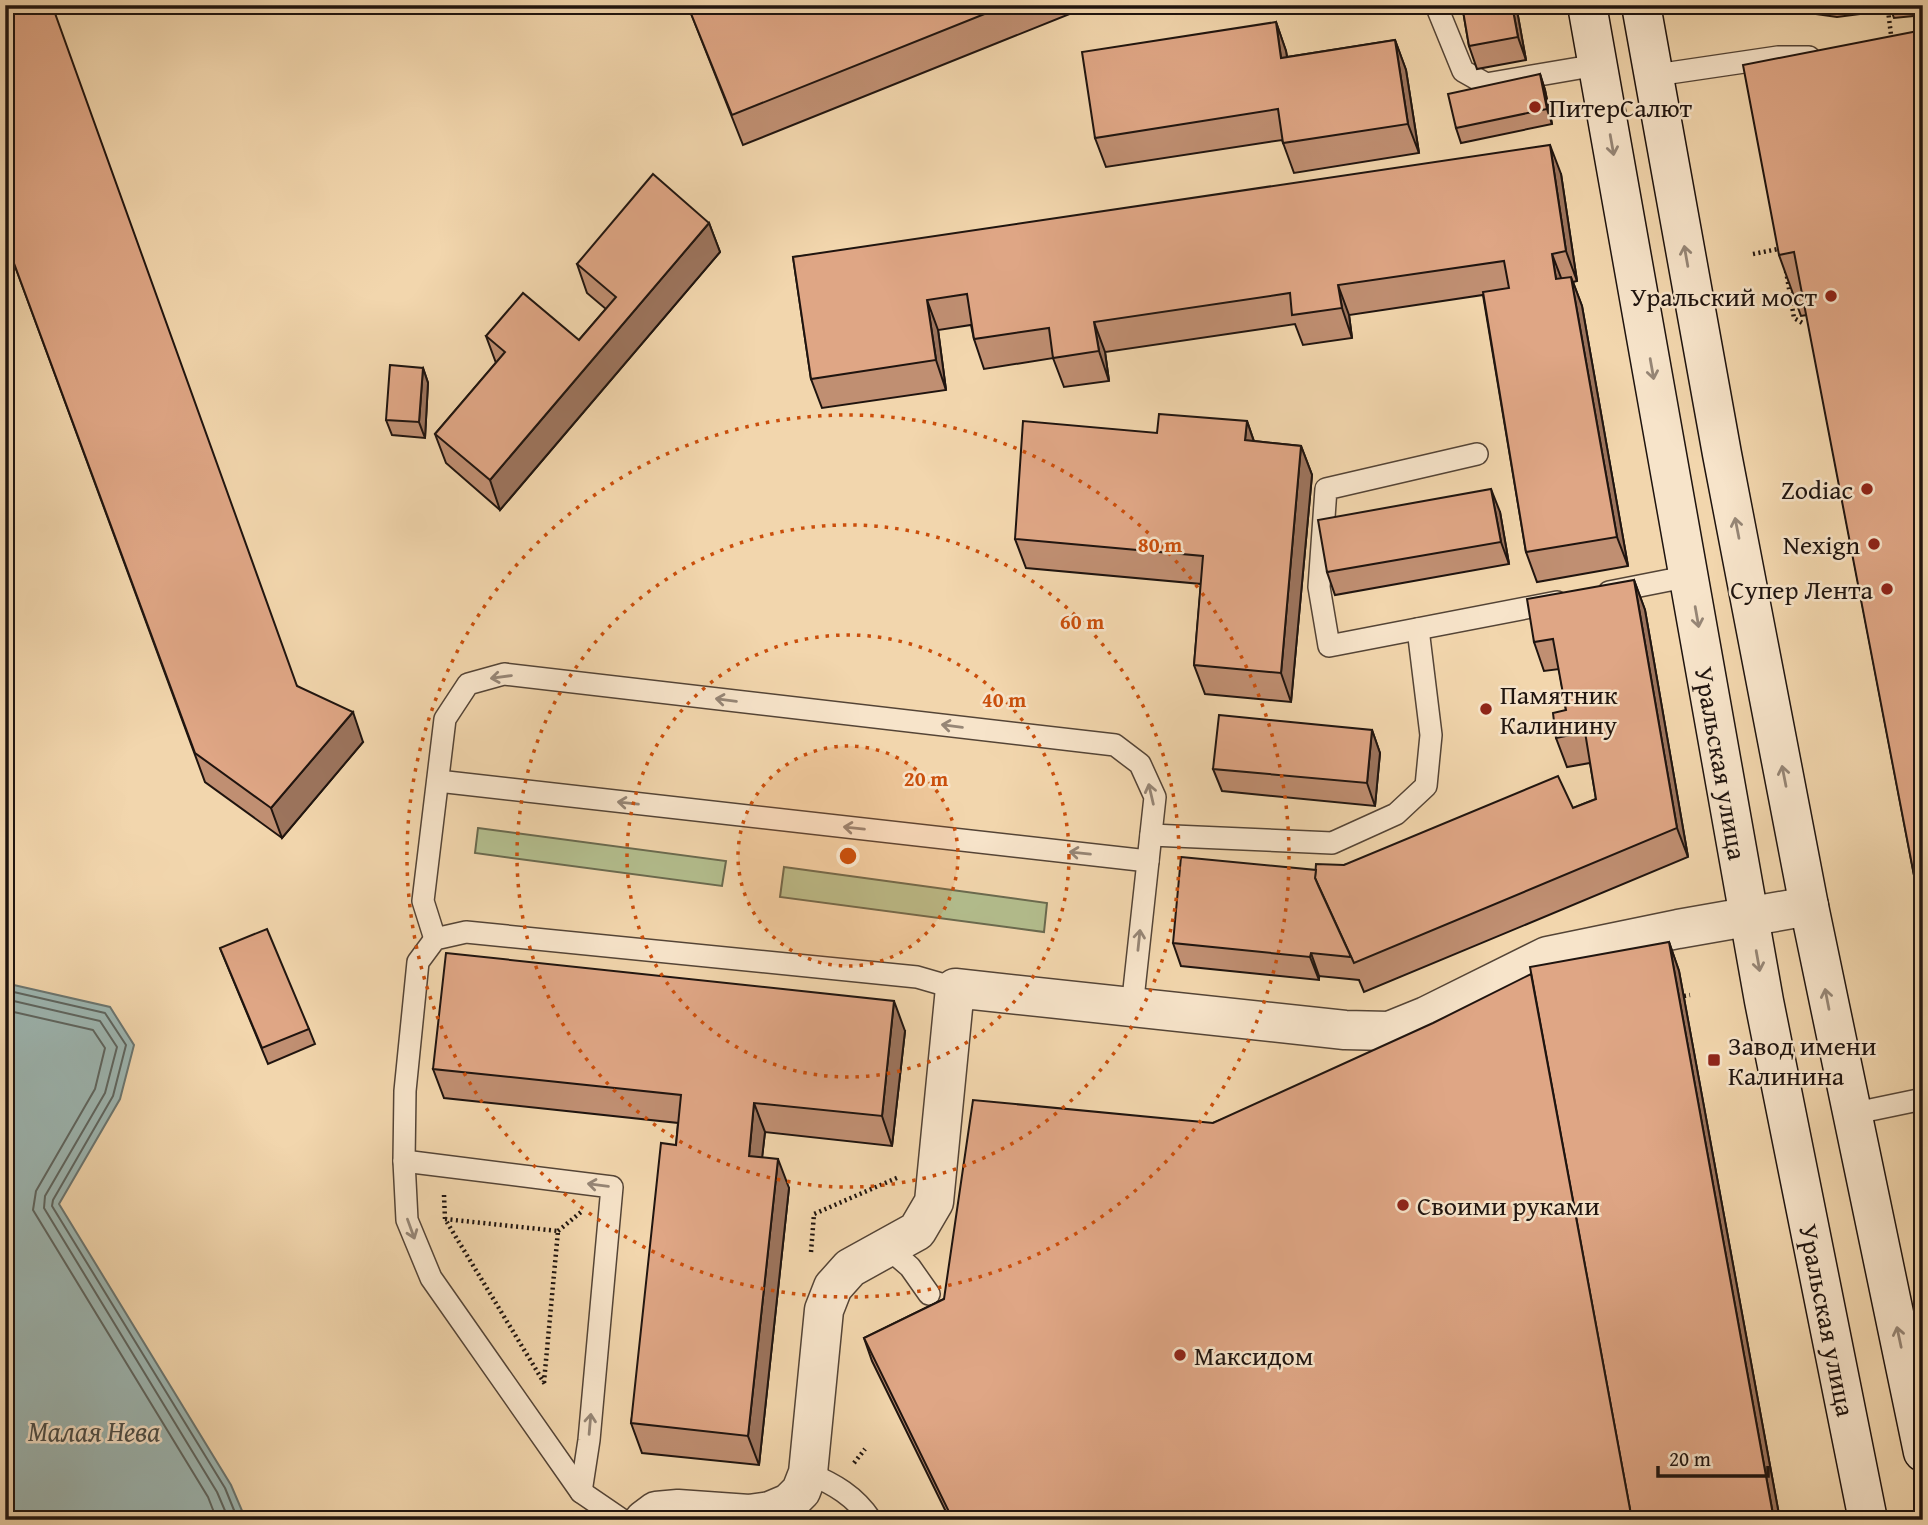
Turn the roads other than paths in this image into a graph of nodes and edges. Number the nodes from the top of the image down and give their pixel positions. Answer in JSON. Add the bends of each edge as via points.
{"nodes":[{"id":1,"x":1436,"y":5,"type":"edge"},
{"id":2,"x":1587,"y":5,"type":"edge"},
{"id":3,"x":1641,"y":5,"type":"edge"},
{"id":4,"x":1831,"y":57,"type":"edge"},
{"id":5,"x":1597,"y":65,"type":"junction"},
{"id":6,"x":1656,"y":75,"type":"junction"},
{"id":7,"x":1477,"y":454,"type":"dead end"},
{"id":8,"x":1690,"y":576,"type":"junction"},
{"id":9,"x":1418,"y":629,"type":"junction"},
{"id":10,"x":438,"y":782,"type":"junction"},
{"id":11,"x":1150,"y":835,"type":"junction"},
{"id":12,"x":1148,"y":861,"type":"junction"},
{"id":13,"x":1809,"y":906,"type":"junction"},
{"id":14,"x":1750,"y":916,"type":"junction"},
{"id":15,"x":435,"y":939,"type":"junction"},
{"id":16,"x":955,"y":988,"type":"junction"},
{"id":17,"x":1132,"y":1008,"type":"junction"},
{"id":18,"x":1923,"y":1100,"type":"edge"},
{"id":19,"x":1851,"y":1114,"type":"junction"},
{"id":20,"x":404,"y":1161,"type":"junction"},
{"id":21,"x":888,"y":1248,"type":"junction"},
{"id":22,"x":929,"y":1294,"type":"dead end"},
{"id":23,"x":1923,"y":1452,"type":"edge"},
{"id":24,"x":808,"y":1473,"type":"junction"},
{"id":25,"x":581,"y":1492,"type":"junction"},
{"id":26,"x":622,"y":1520,"type":"edge"},
{"id":27,"x":643,"y":1520,"type":"edge"},
{"id":28,"x":871,"y":1520,"type":"edge"},
{"id":29,"x":1868,"y":1520,"type":"edge"}],
"edges":[{"from":1,"to":5,"type":"lane","via":[[1463,71],[1486,84]]},
{"from":2,"to":5,"type":"main road","name":"Уральская улица"},
{"from":3,"to":6,"type":"main road"},
{"from":4,"to":6,"type":"lane","via":[[1778,58]]},
{"from":5,"to":8,"type":"main road","name":"Уральская улица","one_way":true},
{"from":13,"to":6,"type":"main road","one_way":true,"via":[[1722,454]]},
{"from":7,"to":9,"type":"lane","via":[[1326,489],[1319,587],[1329,646]]},
{"from":8,"to":9,"type":"lane"},
{"from":8,"to":14,"type":"main road","name":"Уральская улица","one_way":true},
{"from":9,"to":11,"type":"lane","via":[[1431,735],[1426,786],[1396,814],[1332,843]]},
{"from":11,"to":10,"type":"lane","one_way":true,"via":[[1155,797],[1140,764],[1115,745],[504,674],[468,684],[445,719]]},
{"from":12,"to":10,"type":"lane","one_way":true},
{"from":10,"to":15,"type":"lane","via":[[423,901]]},
{"from":11,"to":12,"type":"lane"},
{"from":17,"to":12,"type":"lane","one_way":true},
{"from":13,"to":14,"type":"main road"},
{"from":19,"to":13,"type":"main road","one_way":true},
{"from":14,"to":17,"type":"main road","via":[[1547,956],[1431,1026],[1345,1030]]},
{"from":14,"to":29,"type":"main road","name":"Уральская улица","one_way":true},
{"from":15,"to":16,"type":"lane","via":[[466,932],[917,977]]},
{"from":15,"to":20,"type":"lane","via":[[418,962],[405,1091]]},
{"from":16,"to":17,"type":"main road"},
{"from":16,"to":21,"type":"main road","via":[[934,1202],[918,1231]]},
{"from":18,"to":19,"type":"lane"},
{"from":23,"to":19,"type":"main road","one_way":true},
{"from":20,"to":25,"type":"lane","one_way":true,"via":[[407,1220],[431,1278]]},
{"from":25,"to":20,"type":"lane","one_way":true,"via":[[612,1187]]},
{"from":21,"to":22,"type":"lane","via":[[910,1267]]},
{"from":21,"to":24,"type":"main road","via":[[850,1268],[833,1287],[824,1310]]},
{"from":24,"to":27,"type":"main road","via":[[801,1491],[789,1503],[770,1511],[678,1509],[656,1511]]},
{"from":24,"to":28,"type":"lane","via":[[836,1485],[861,1505]]},
{"from":25,"to":26,"type":"lane"}]}
